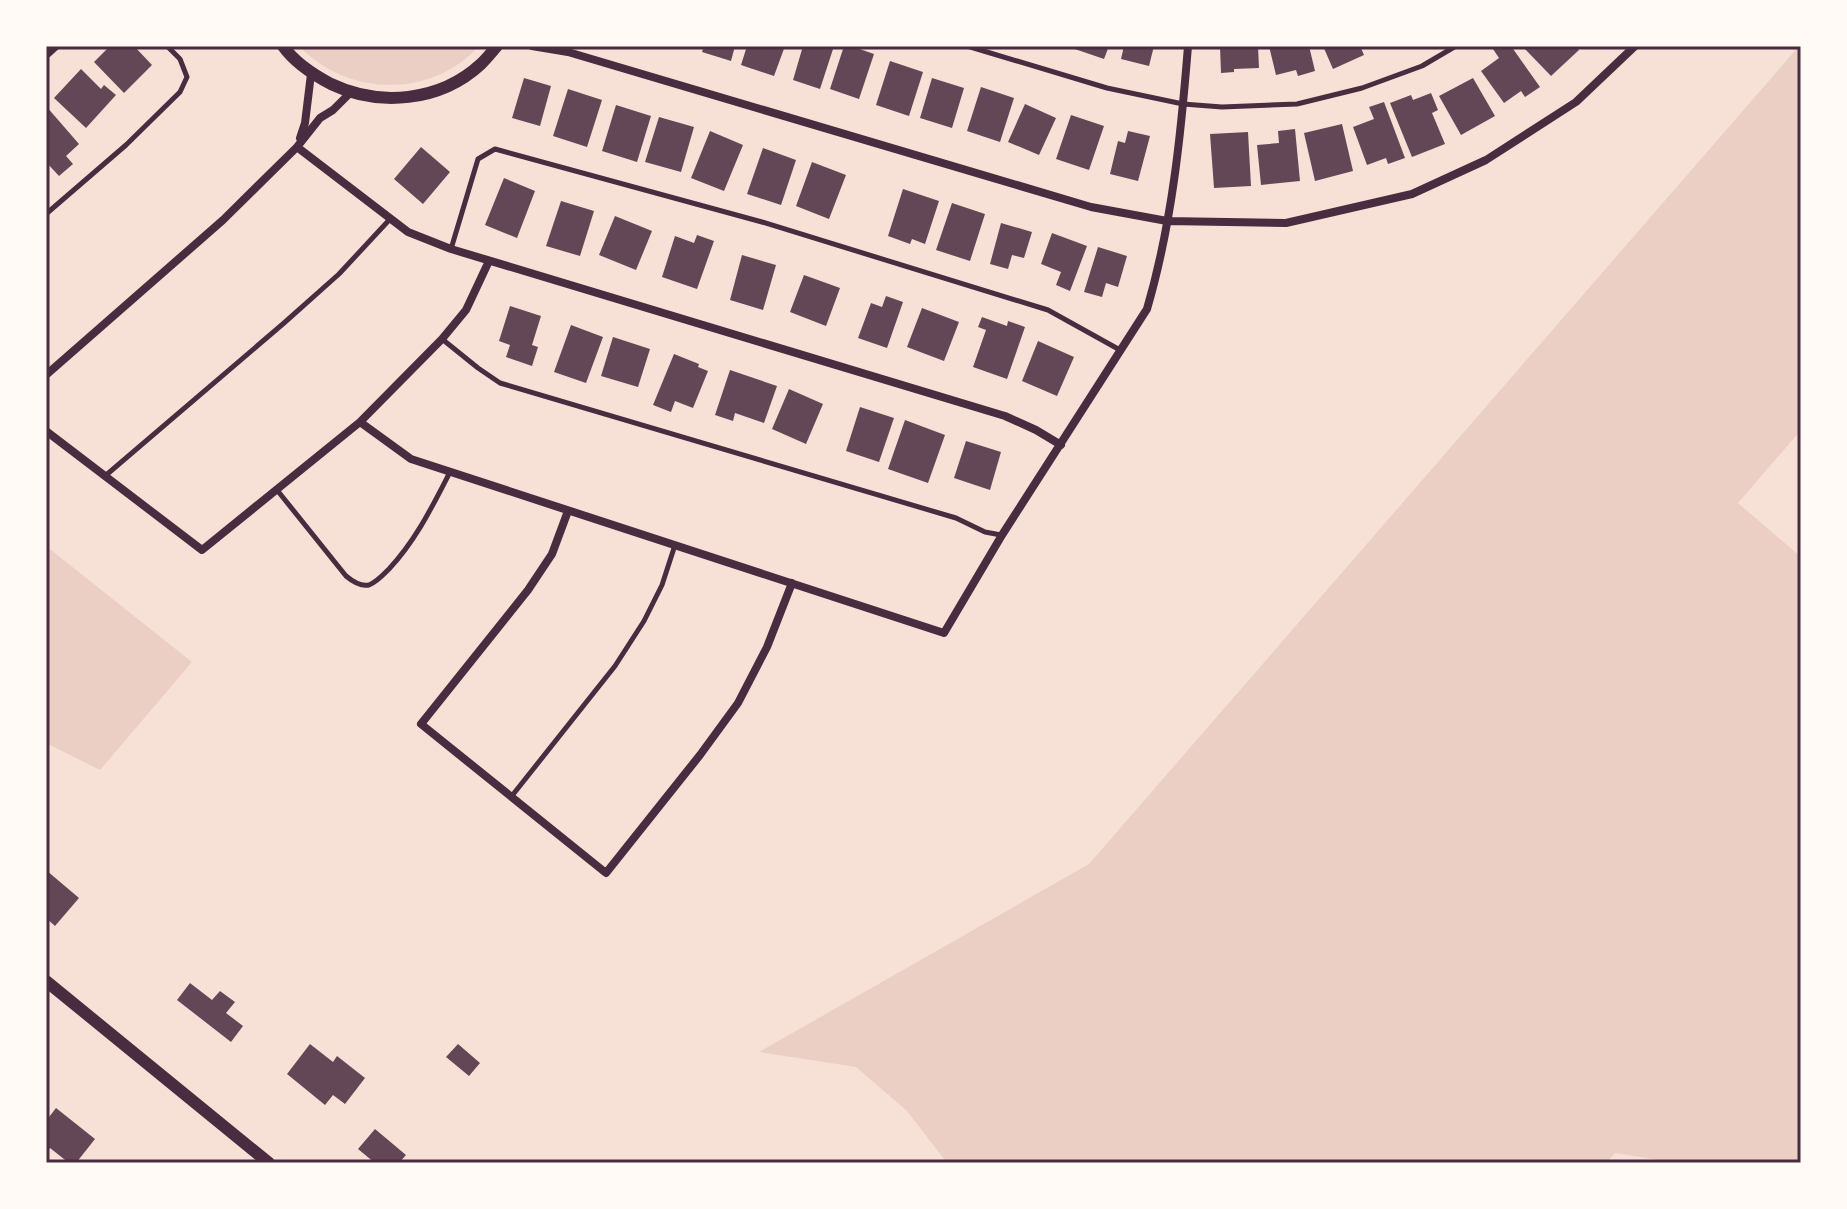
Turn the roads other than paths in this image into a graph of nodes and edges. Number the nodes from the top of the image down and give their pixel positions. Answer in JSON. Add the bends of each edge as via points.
{"nodes":[{"id":1,"x":56,"y":46,"type":"edge"},
{"id":2,"x":167,"y":46,"type":"edge"},
{"id":3,"x":283,"y":46,"type":"edge"},
{"id":4,"x":497,"y":46,"type":"edge"},
{"id":5,"x":532,"y":46,"type":"edge"},
{"id":6,"x":967,"y":46,"type":"edge"},
{"id":7,"x":1188,"y":46,"type":"edge"},
{"id":8,"x":1456,"y":46,"type":"edge"},
{"id":9,"x":1635,"y":46,"type":"edge"},
{"id":10,"x":565,"y":49,"type":"edge"},
{"id":11,"x":46,"y":55,"type":"edge"},
{"id":12,"x":311,"y":74,"type":"junction"},
{"id":13,"x":350,"y":93,"type":"junction"},
{"id":14,"x":1183,"y":104,"type":"junction"},
{"id":15,"x":297,"y":147,"type":"junction"},
{"id":16,"x":46,"y":214,"type":"edge"},
{"id":17,"x":391,"y":218,"type":"junction"},
{"id":18,"x":1167,"y":221,"type":"junction"},
{"id":19,"x":451,"y":249,"type":"junction"},
{"id":20,"x":489,"y":261,"type":"junction"},
{"id":21,"x":442,"y":339,"type":"junction"},
{"id":22,"x":1121,"y":350,"type":"junction"},
{"id":23,"x":46,"y":375,"type":"edge"},
{"id":24,"x":360,"y":422,"type":"junction"},
{"id":25,"x":46,"y":431,"type":"edge"},
{"id":26,"x":1061,"y":445,"type":"junction"},
{"id":27,"x":450,"y":472,"type":"junction"},
{"id":28,"x":105,"y":476,"type":"junction"},
{"id":29,"x":277,"y":490,"type":"junction"},
{"id":30,"x":568,"y":511,"type":"junction"},
{"id":31,"x":1002,"y":535,"type":"junction"},
{"id":32,"x":675,"y":545,"type":"junction"},
{"id":33,"x":792,"y":583,"type":"junction"},
{"id":34,"x":511,"y":797,"type":"junction"},
{"id":35,"x":46,"y":981,"type":"edge"},
{"id":36,"x":269,"y":1163,"type":"edge"}],
"edges":[{"from":1,"to":11,"type":"street"},
{"from":2,"to":16,"type":"lane","via":[[187,77],[180,92]]},
{"from":3,"to":12,"type":"street"},
{"from":4,"to":13,"type":"street","via":[[451,85],[418,96],[384,99]]},
{"from":5,"to":10,"type":"street"},
{"from":6,"to":14,"type":"lane","via":[[1107,88]]},
{"from":7,"to":14,"type":"street"},
{"from":8,"to":14,"type":"lane","via":[[1422,66],[1362,88],[1297,104]]},
{"from":9,"to":18,"type":"street","via":[[1576,102],[1486,160],[1412,194],[1286,223]]},
{"from":10,"to":18,"type":"street","via":[[1091,207]]},
{"from":12,"to":13,"type":"street"},
{"from":12,"to":15,"type":"street"},
{"from":13,"to":15,"type":"street"},
{"from":14,"to":18,"type":"street"},
{"from":15,"to":17,"type":"street"},
{"from":15,"to":23,"type":"street","via":[[223,220]]},
{"from":17,"to":19,"type":"street","via":[[408,232]]},
{"from":17,"to":28,"type":"lane","via":[[339,274]]},
{"from":18,"to":22,"type":"street","via":[[1147,309]]},
{"from":19,"to":20,"type":"street"},
{"from":19,"to":22,"type":"lane","via":[[478,159],[495,149],[762,222],[1048,310]]},
{"from":20,"to":21,"type":"street","via":[[466,310]]},
{"from":20,"to":26,"type":"street","via":[[1005,416]]},
{"from":21,"to":24,"type":"street"},
{"from":21,"to":31,"type":"lane","via":[[500,383]]},
{"from":22,"to":26,"type":"street"},
{"from":24,"to":27,"type":"street","via":[[411,459]]},
{"from":24,"to":29,"type":"street"},
{"from":25,"to":28,"type":"street"},
{"from":26,"to":31,"type":"street"},
{"from":27,"to":29,"type":"lane","via":[[412,541],[368,585],[346,576]]},
{"from":27,"to":30,"type":"street"},
{"from":28,"to":29,"type":"street","via":[[202,550]]},
{"from":30,"to":32,"type":"street"},
{"from":30,"to":34,"type":"street","via":[[552,554],[528,590],[421,724]]},
{"from":31,"to":33,"type":"street","via":[[944,633]]},
{"from":32,"to":33,"type":"street"},
{"from":32,"to":34,"type":"lane","via":[[656,597],[615,666]]},
{"from":33,"to":34,"type":"street","via":[[738,703],[606,873]]},
{"from":35,"to":36,"type":"street"}]}
